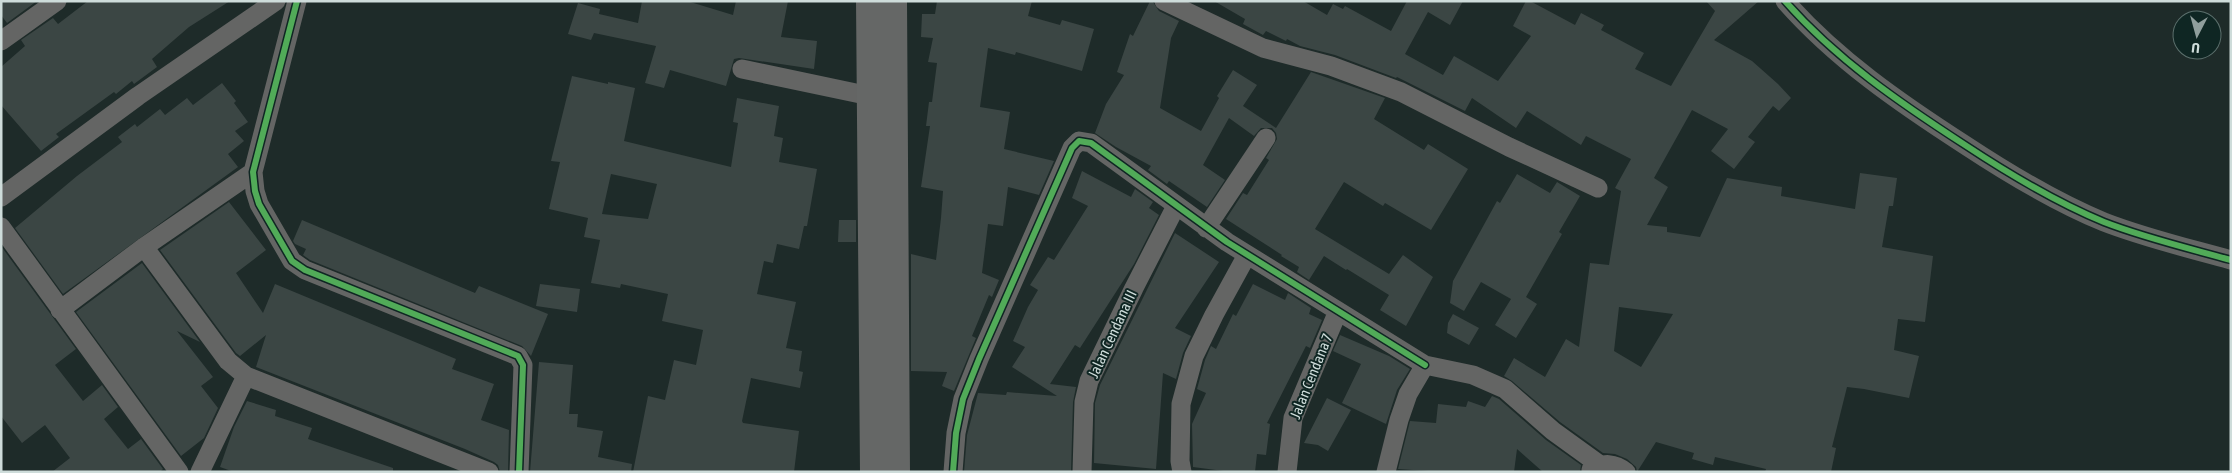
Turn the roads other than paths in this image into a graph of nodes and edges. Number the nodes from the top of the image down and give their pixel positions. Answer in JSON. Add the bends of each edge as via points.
{"nodes":[{"id":1,"x":57,"y":1,"type":"edge"},
{"id":2,"x":276,"y":1,"type":"edge"},
{"id":3,"x":297,"y":1,"type":"edge"},
{"id":4,"x":869,"y":1,"type":"edge"},
{"id":5,"x":894,"y":1,"type":"edge"},
{"id":6,"x":1164,"y":1,"type":"edge"},
{"id":7,"x":1785,"y":1,"type":"edge"},
{"id":8,"x":4,"y":33,"type":"edge"},
{"id":9,"x":742,"y":69,"type":"dead end"},
{"id":10,"x":870,"y":96,"type":"junction"},
{"id":11,"x":1266,"y":138,"type":"dead end"},
{"id":12,"x":253,"y":172,"type":"junction"},
{"id":13,"x":1598,"y":188,"type":"dead end"},
{"id":14,"x":1,"y":197,"type":"edge"},
{"id":15,"x":1176,"y":206,"type":"junction"},
{"id":16,"x":1,"y":227,"type":"edge"},
{"id":17,"x":1206,"y":228,"type":"junction"},
{"id":18,"x":144,"y":248,"type":"junction"},
{"id":19,"x":1247,"y":255,"type":"junction"},
{"id":20,"x":2231,"y":260,"type":"edge"},
{"id":21,"x":60,"y":310,"type":"junction"},
{"id":22,"x":1338,"y":311,"type":"junction"},
{"id":23,"x":1425,"y":365,"type":"junction"},
{"id":24,"x":246,"y":376,"type":"junction"},
{"id":25,"x":1595,"y":468,"type":"edge"},
{"id":26,"x":179,"y":472,"type":"edge"},
{"id":27,"x":200,"y":472,"type":"edge"},
{"id":28,"x":489,"y":472,"type":"edge"},
{"id":29,"x":519,"y":472,"type":"edge"},
{"id":30,"x":873,"y":472,"type":"edge"},
{"id":31,"x":898,"y":472,"type":"edge"},
{"id":32,"x":953,"y":472,"type":"edge"},
{"id":33,"x":1082,"y":472,"type":"edge"},
{"id":34,"x":1182,"y":472,"type":"edge"},
{"id":35,"x":1287,"y":472,"type":"edge"},
{"id":36,"x":1386,"y":472,"type":"edge"},
{"id":37,"x":1626,"y":472,"type":"edge"}],
"edges":[{"from":1,"to":8,"type":"street"},
{"from":2,"to":14,"type":"street","via":[[138,96]]},
{"from":3,"to":12,"type":"street"},
{"from":4,"to":10,"type":"main road"},
{"from":5,"to":31,"type":"main road"},
{"from":6,"to":13,"type":"street","via":[[1263,48],[1331,66],[1402,92]]},
{"from":7,"to":20,"type":"street","via":[[1806,25],[1867,78],[1998,167],[2071,208],[2104,222]]},
{"from":9,"to":10,"type":"street"},
{"from":10,"to":30,"type":"main road"},
{"from":11,"to":17,"type":"street"},
{"from":12,"to":18,"type":"street"},
{"from":12,"to":29,"type":"street","via":[[259,204],[292,261],[305,270],[518,356],[523,365]]},
{"from":15,"to":17,"type":"street"},
{"from":15,"to":32,"type":"street","via":[[1091,143],[1079,141],[1075,144],[963,399]]},
{"from":15,"to":33,"type":"street","name":"Jalan Cendana III","via":[[1089,381],[1084,402]]},
{"from":16,"to":21,"type":"street"},
{"from":17,"to":19,"type":"street"},
{"from":18,"to":21,"type":"street"},
{"from":18,"to":24,"type":"street","via":[[228,361]]},
{"from":19,"to":22,"type":"street"},
{"from":19,"to":34,"type":"street","via":[[1194,356],[1181,404]]},
{"from":21,"to":26,"type":"street"},
{"from":22,"to":23,"type":"street"},
{"from":22,"to":35,"type":"street","name":"Jalan Cendana 7","via":[[1292,418]]},
{"from":23,"to":25,"type":"street","via":[[1473,375],[1505,389]]},
{"from":23,"to":36,"type":"street","via":[[1408,394]]},
{"from":24,"to":27,"type":"street"},
{"from":24,"to":28,"type":"street"},
{"from":25,"to":37,"type":"street","via":[[1617,465]]}]}
